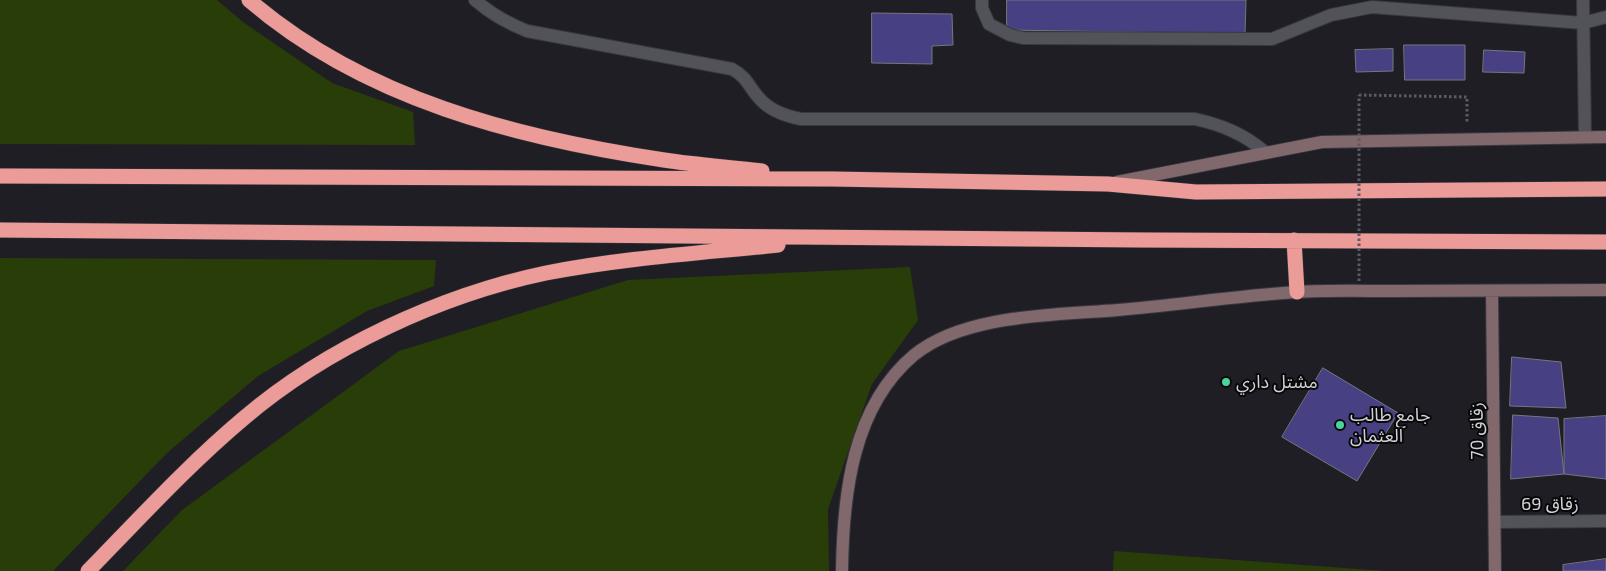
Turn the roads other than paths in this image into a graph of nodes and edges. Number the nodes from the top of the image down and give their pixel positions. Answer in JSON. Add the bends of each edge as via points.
{"nodes":[{"id":1,"x":249,"y":0,"type":"edge"},
{"id":2,"x":475,"y":0,"type":"edge"},
{"id":3,"x":982,"y":0,"type":"edge"},
{"id":4,"x":1583,"y":0,"type":"edge"},
{"id":5,"x":1606,"y":17,"type":"edge"},
{"id":6,"x":1583,"y":22,"type":"junction"},
{"id":7,"x":1585,"y":137,"type":"junction"},
{"id":8,"x":1606,"y":137,"type":"edge"},
{"id":9,"x":1265,"y":152,"type":"junction"},
{"id":10,"x":0,"y":176,"type":"edge"},
{"id":11,"x":833,"y":179,"type":"junction"},
{"id":12,"x":1108,"y":184,"type":"junction"},
{"id":13,"x":1606,"y":189,"type":"edge"},
{"id":14,"x":0,"y":230,"type":"edge"},
{"id":15,"x":854,"y":237,"type":"junction"},
{"id":16,"x":1294,"y":240,"type":"junction"},
{"id":17,"x":1606,"y":242,"type":"edge"},
{"id":18,"x":1606,"y":290,"type":"edge"},
{"id":19,"x":1492,"y":291,"type":"junction"},
{"id":20,"x":1297,"y":292,"type":"junction"},
{"id":21,"x":1606,"y":521,"type":"edge"},
{"id":22,"x":1495,"y":522,"type":"junction"},
{"id":23,"x":88,"y":571,"type":"edge"},
{"id":24,"x":842,"y":571,"type":"edge"},
{"id":25,"x":1496,"y":571,"type":"edge"}],
"edges":[{"from":1,"to":11,"type":"highway","via":[[312,47],[367,78],[487,122],[549,140],[666,161]]},
{"from":2,"to":9,"type":"street","via":[[508,23],[527,31],[732,69],[748,81],[766,106],[789,117],[1195,119],[1229,129]]},
{"from":3,"to":6,"type":"street","via":[[989,24],[1023,38],[1272,38],[1331,15],[1372,7]]},
{"from":4,"to":6,"type":"street"},
{"from":5,"to":6,"type":"street"},
{"from":6,"to":7,"type":"street"},
{"from":7,"to":8,"type":"street"},
{"from":7,"to":9,"type":"street","via":[[1322,142]]},
{"from":9,"to":12,"type":"street"},
{"from":10,"to":11,"type":"highway"},
{"from":11,"to":12,"type":"highway"},
{"from":12,"to":13,"type":"highway","via":[[1196,192]]},
{"from":14,"to":15,"type":"highway"},
{"from":15,"to":16,"type":"highway"},
{"from":15,"to":23,"type":"highway","via":[[618,262],[546,273],[482,289],[421,312],[303,374],[244,417]]},
{"from":16,"to":17,"type":"highway"},
{"from":16,"to":20,"type":"highway"},
{"from":18,"to":19,"type":"street"},
{"from":19,"to":20,"type":"street"},
{"from":19,"to":22,"type":"street","name":"زقاق 70"},
{"from":20,"to":24,"type":"street","via":[[1033,316],[992,323],[932,342],[894,376],[873,406],[864,426],[845,511]]},
{"from":21,"to":22,"type":"street","name":"زقاق 69"},
{"from":22,"to":25,"type":"street","name":"زقاق 70"}]}
